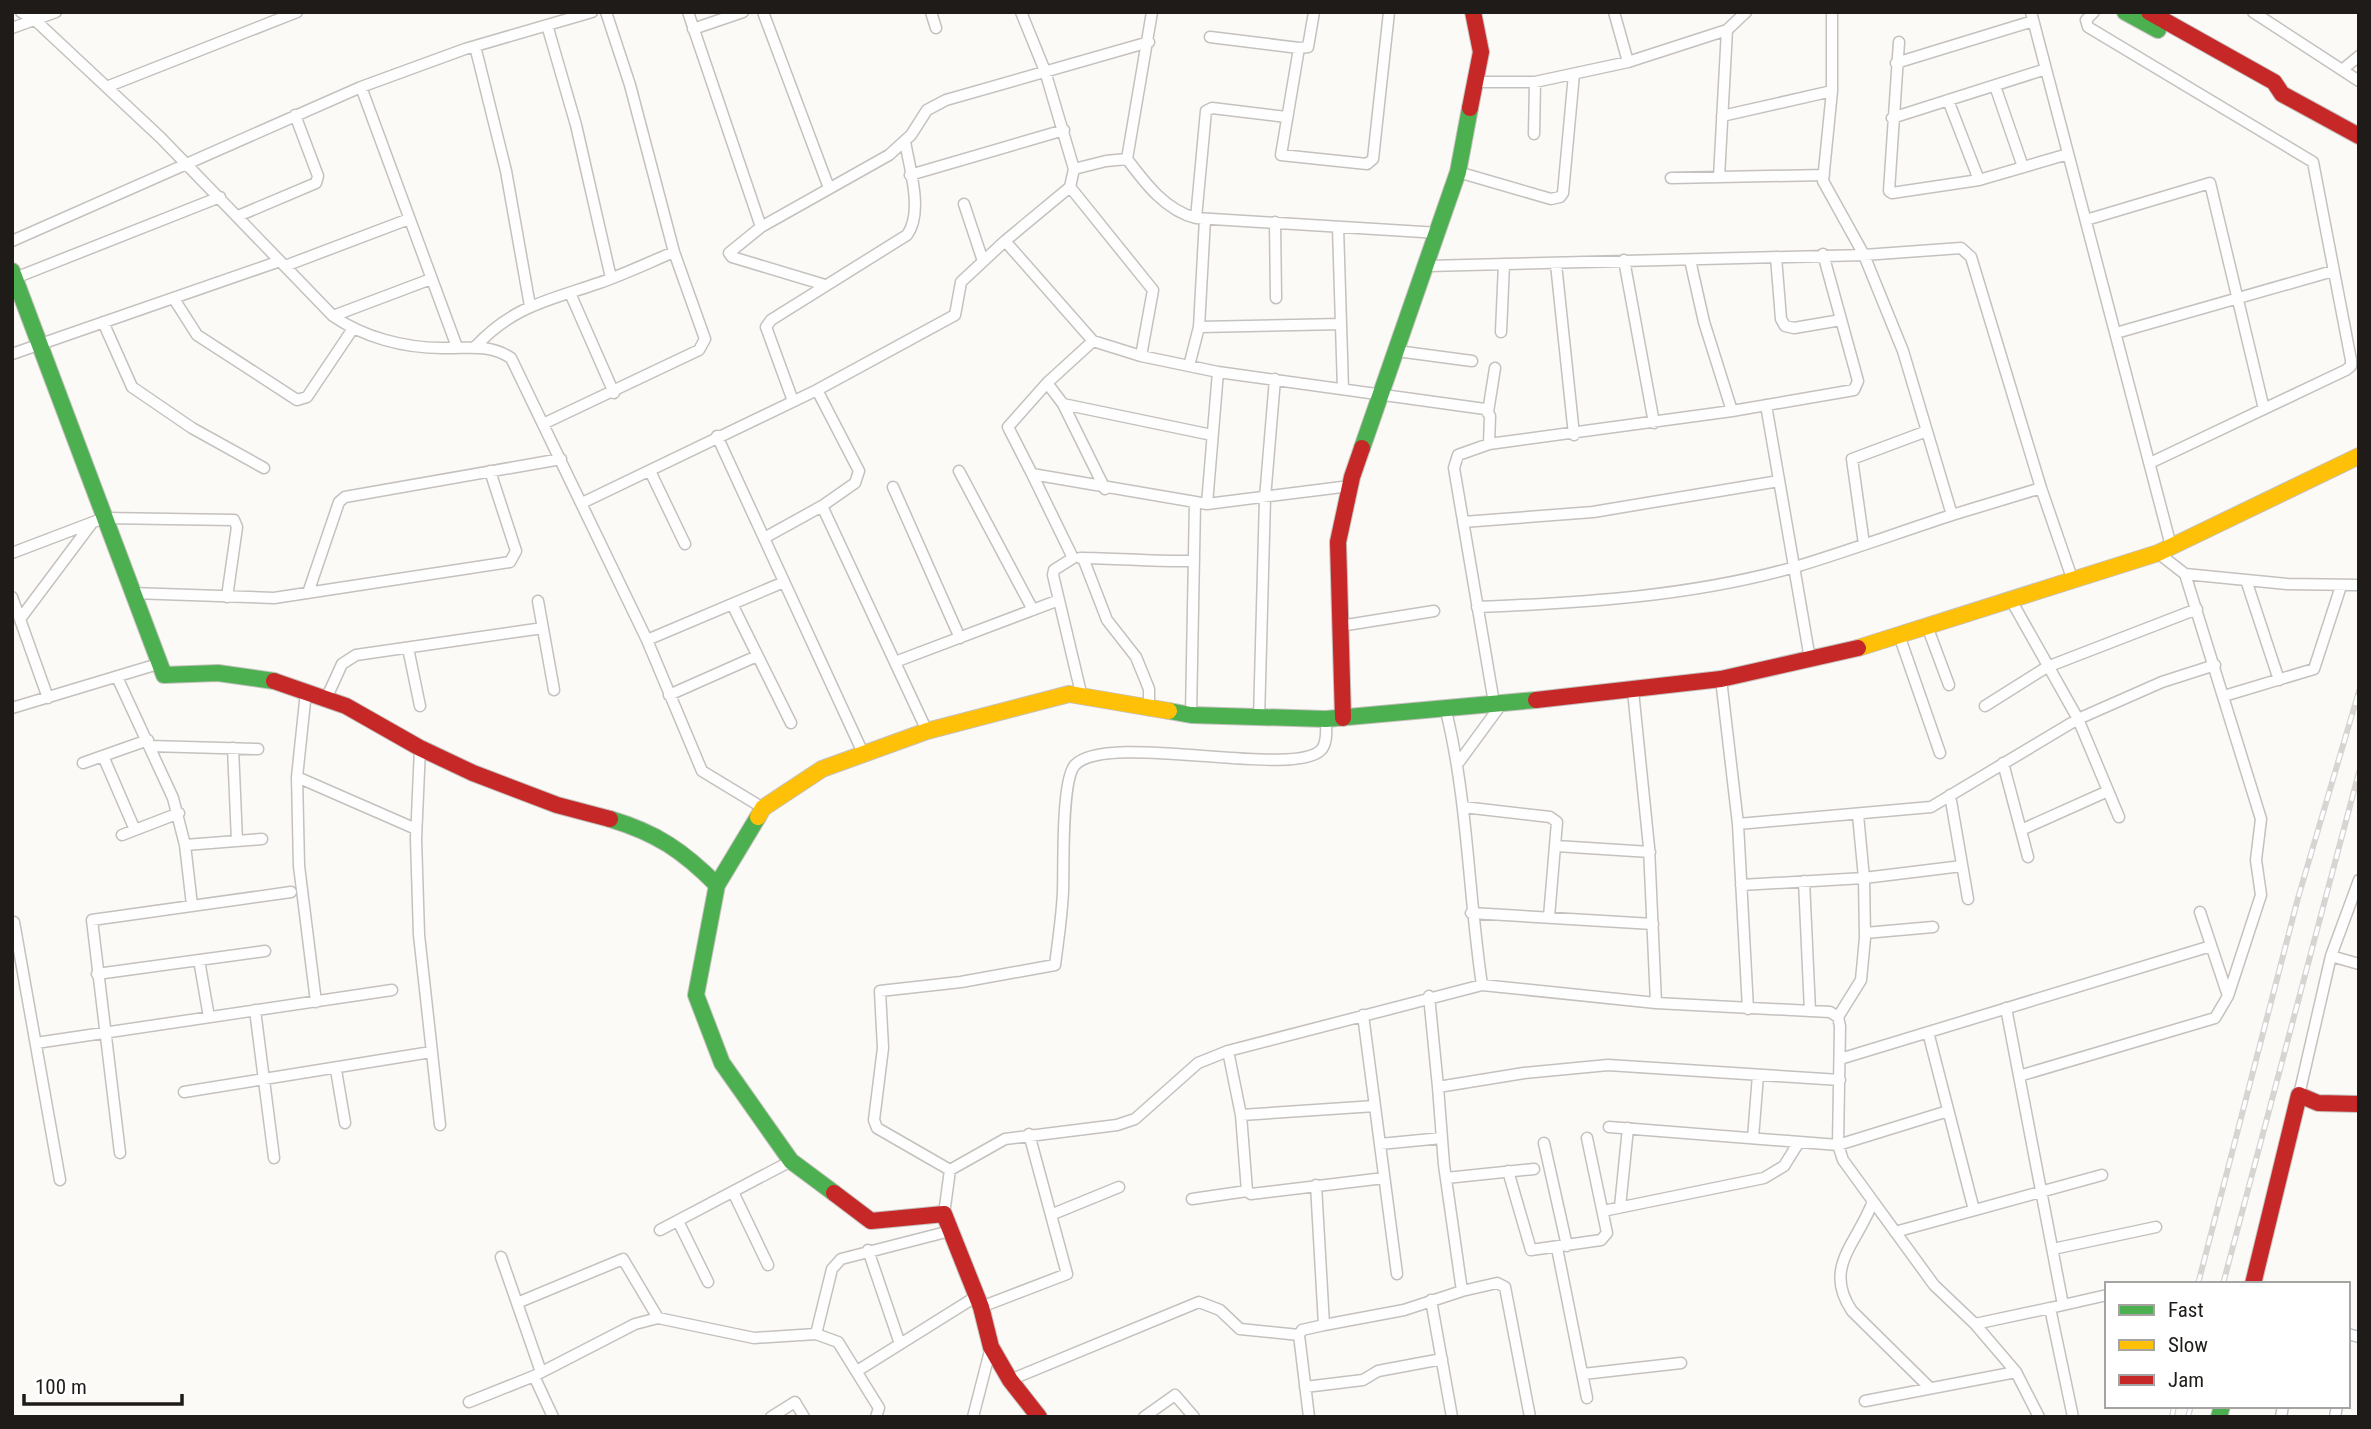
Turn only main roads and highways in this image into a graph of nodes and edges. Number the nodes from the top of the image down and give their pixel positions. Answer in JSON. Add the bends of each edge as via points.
{"nodes":[{"id":1,"x":1473,"y":12,"type":"edge"},
{"id":2,"x":2125,"y":12,"type":"edge"},
{"id":3,"x":2149,"y":12,"type":"edge"},
{"id":4,"x":2282,"y":94,"type":"junction"},
{"id":5,"x":2359,"y":136,"type":"edge"},
{"id":6,"x":13,"y":275,"type":"edge"},
{"id":7,"x":2359,"y":456,"type":"edge"},
{"id":8,"x":1343,"y":718,"type":"junction"},
{"id":9,"x":717,"y":885,"type":"junction"},
{"id":10,"x":2359,"y":1104,"type":"edge"},
{"id":11,"x":2253,"y":1282,"type":"edge"},
{"id":12,"x":1039,"y":1417,"type":"edge"}],
"edges":[{"from":1,"to":8,"type":"main road","via":[[1481,52],[1458,172],[1350,486],[1338,542]]},
{"from":2,"to":4,"type":"main road","via":[[2266,94]]},
{"from":3,"to":4,"type":"main road","via":[[2274,82]]},
{"from":4,"to":5,"type":"main road"},
{"from":6,"to":9,"type":"main road","via":[[41,344],[98,520],[158,664],[168,677],[218,673],[256,677],[346,706],[473,774],[557,805],[637,827],[685,853]]},
{"from":7,"to":8,"type":"main road","via":[[2165,549],[1810,659],[1721,679],[1633,691]]},
{"from":8,"to":9,"type":"main road","via":[[1191,715],[1081,693],[927,731],[822,769],[763,808]]},
{"from":9,"to":12,"type":"main road","via":[[696,995],[722,1063],[791,1161],[871,1221],[944,1214],[979,1301],[991,1346]]},
{"from":10,"to":11,"type":"main road","via":[[2318,1103],[2299,1095]]}]}
